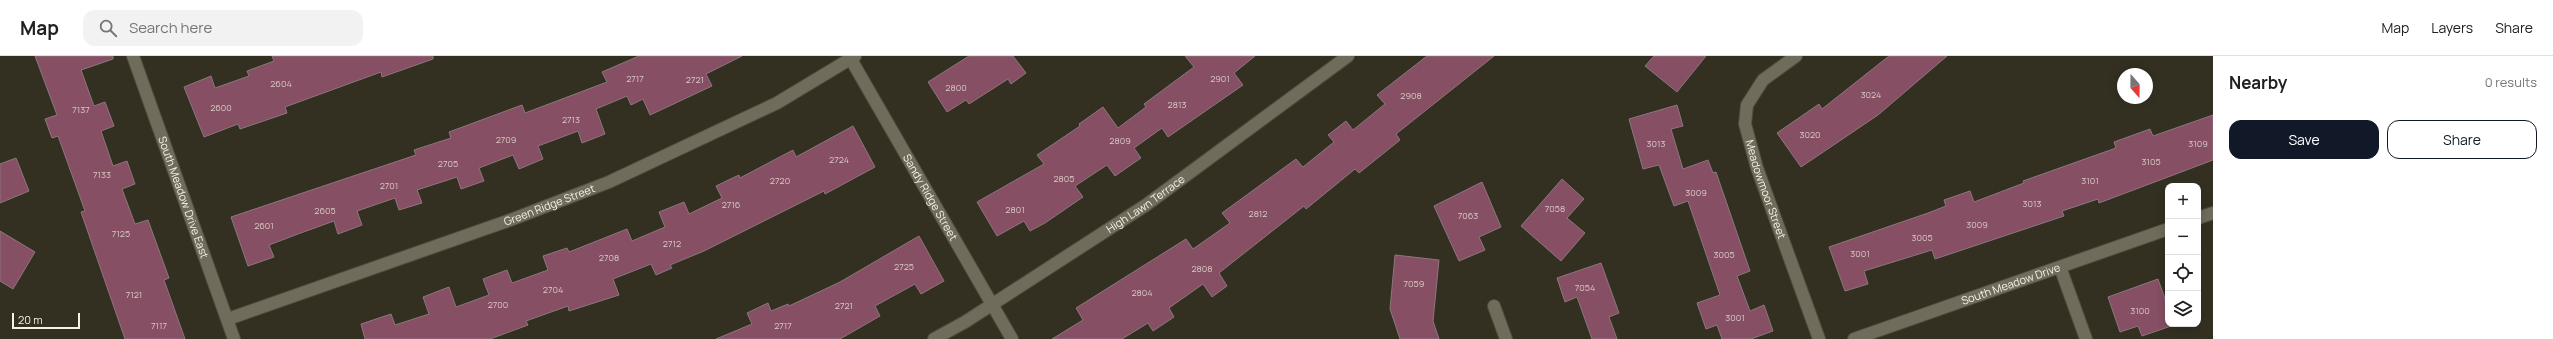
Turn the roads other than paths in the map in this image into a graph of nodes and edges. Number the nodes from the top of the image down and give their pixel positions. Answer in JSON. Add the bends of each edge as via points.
{"nodes":[{"id":1,"x":133,"y":56,"type":"edge"},
{"id":2,"x":1348,"y":56,"type":"edge"},
{"id":3,"x":1796,"y":56,"type":"edge"},
{"id":4,"x":852,"y":57,"type":"edge"},
{"id":5,"x":2213,"y":213,"type":"edge"},
{"id":6,"x":2201,"y":217,"type":"edge"},
{"id":7,"x":2165,"y":230,"type":"edge"},
{"id":8,"x":2060,"y":267,"type":"junction"},
{"id":9,"x":993,"y":304,"type":"junction"},
{"id":10,"x":1494,"y":306,"type":"dead end"},
{"id":11,"x":228,"y":319,"type":"junction"},
{"id":12,"x":234,"y":339,"type":"edge"},
{"id":13,"x":934,"y":339,"type":"edge"},
{"id":14,"x":1012,"y":339,"type":"edge"},
{"id":15,"x":1506,"y":339,"type":"edge"},
{"id":16,"x":1819,"y":339,"type":"edge"},
{"id":17,"x":1854,"y":339,"type":"edge"},
{"id":18,"x":2086,"y":339,"type":"edge"}],
"edges":[{"from":1,"to":11,"type":"street","name":"South Meadow Drive East"},
{"from":2,"to":9,"type":"street","name":"High Lawn Terrace","via":[[1146,205]]},
{"from":3,"to":16,"type":"street","name":"Meadowmoor Street","via":[[1763,80],[1747,105],[1745,124],[1758,168]]},
{"from":4,"to":9,"type":"street","name":"Sandy Ridge Street"},
{"from":4,"to":11,"type":"street","name":"Green Ridge Street","via":[[777,104],[609,182],[513,219]]},
{"from":5,"to":6,"type":"street"},
{"from":7,"to":8,"type":"street","name":"South Meadow Drive"},
{"from":8,"to":17,"type":"street","name":"South Meadow Drive"},
{"from":8,"to":18,"type":"street"},
{"from":9,"to":13,"type":"street","name":"High Lawn Terrace"},
{"from":9,"to":14,"type":"street","name":"Sandy Ridge Street"},
{"from":10,"to":15,"type":"street"},
{"from":11,"to":12,"type":"street","name":"South Meadow Drive East"}]}
